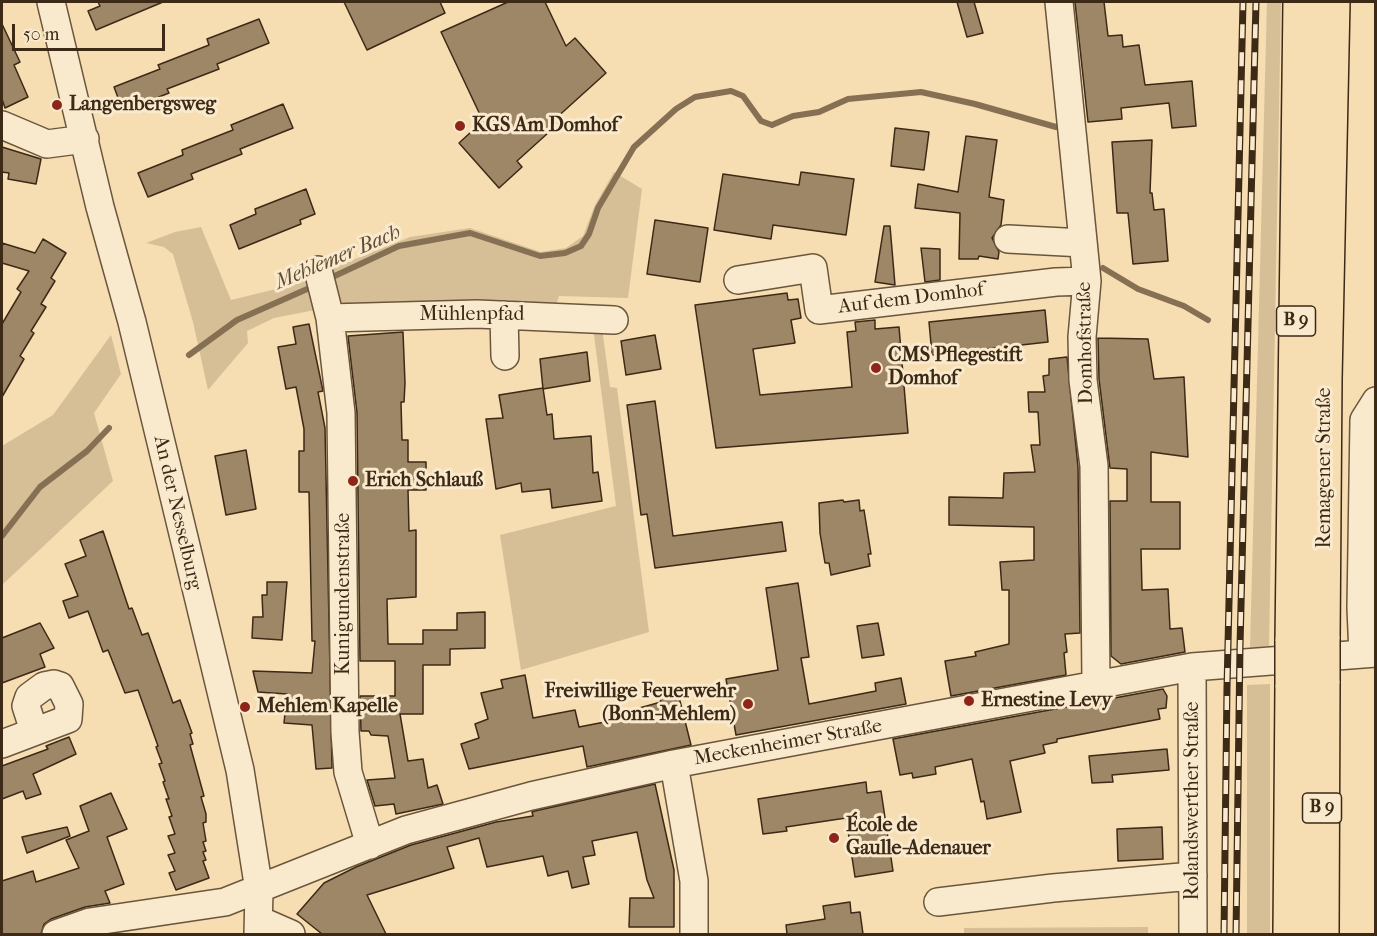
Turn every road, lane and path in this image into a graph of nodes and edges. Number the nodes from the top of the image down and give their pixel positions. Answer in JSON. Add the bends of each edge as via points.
{"nodes":[{"id":1,"x":51,"y":2,"type":"edge"},
{"id":2,"x":1059,"y":2,"type":"edge"},
{"id":3,"x":1300,"y":2,"type":"edge"},
{"id":4,"x":1333,"y":2,"type":"edge"},
{"id":5,"x":2,"y":125,"type":"edge"},
{"id":6,"x":85,"y":139,"type":"junction"},
{"id":7,"x":1008,"y":239,"type":"dead end"},
{"id":8,"x":1083,"y":243,"type":"junction"},
{"id":9,"x":318,"y":270,"type":"dead end"},
{"id":10,"x":738,"y":280,"type":"dead end"},
{"id":11,"x":1087,"y":281,"type":"junction"},
{"id":12,"x":328,"y":308,"type":"junction"},
{"id":13,"x":504,"y":315,"type":"junction"},
{"id":14,"x":614,"y":320,"type":"dead end"},
{"id":15,"x":505,"y":356,"type":"dead end"},
{"id":16,"x":1376,"y":400,"type":"edge"},
{"id":17,"x":1308,"y":640,"type":"junction"},
{"id":18,"x":1369,"y":654,"type":"edge"},
{"id":19,"x":1192,"y":667,"type":"junction"},
{"id":20,"x":1307,"y":683,"type":"junction"},
{"id":21,"x":1096,"y":685,"type":"junction"},
{"id":22,"x":34,"y":732,"type":"dead end"},
{"id":23,"x":2,"y":744,"type":"edge"},
{"id":24,"x":674,"y":764,"type":"junction"},
{"id":25,"x":370,"y":845,"type":"junction"},
{"id":26,"x":1193,"y":876,"type":"junction"},
{"id":27,"x":259,"y":890,"type":"junction"},
{"id":28,"x":938,"y":903,"type":"dead end"},
{"id":29,"x":258,"y":927,"type":"edge"},
{"id":30,"x":56,"y":934,"type":"edge"},
{"id":31,"x":291,"y":934,"type":"edge"},
{"id":32,"x":694,"y":934,"type":"edge"},
{"id":33,"x":1193,"y":934,"type":"edge"},
{"id":34,"x":1290,"y":934,"type":"edge"},
{"id":35,"x":1322,"y":934,"type":"edge"}],
"edges":[{"from":1,"to":6,"type":"street","name":"An der Nesselburg"},
{"from":2,"to":8,"type":"street","name":"Domhofstraße"},
{"from":3,"to":17,"type":"main road","name":"Remagener Straße","number":"B 9"},
{"from":4,"to":17,"type":"main road","name":"Remagener Straße","number":"B 9","via":[[1325,379]]},
{"from":5,"to":6,"type":"street","via":[[47,144]]},
{"from":6,"to":27,"type":"street","name":"An der Nesselburg","via":[[230,726],[248,810]]},
{"from":7,"to":8,"type":"street"},
{"from":8,"to":11,"type":"street","name":"Domhofstraße"},
{"from":9,"to":12,"type":"street","name":"Kunigundenstraße"},
{"from":10,"to":11,"type":"street","name":"Auf dem Domhof","via":[[813,268],[819,310]]},
{"from":11,"to":21,"type":"street","name":"Domhofstraße","via":[[1082,337],[1094,466]]},
{"from":12,"to":13,"type":"street","name":"Mühlenpfad"},
{"from":12,"to":25,"type":"street","name":"Kunigundenstraße","via":[[339,376],[343,455],[348,772]]},
{"from":13,"to":14,"type":"street","name":"Mühlenpfad"},
{"from":13,"to":15,"type":"street"},
{"from":16,"to":18,"type":"street","via":[[1364,420],[1361,608]]},
{"from":17,"to":20,"type":"main road","name":"Remagener Straße","number":"B 9","bridge":true},
{"from":18,"to":19,"type":"street","name":"Meckenheimer Straße"},
{"from":19,"to":21,"type":"street","name":"Meckenheimer Straße"},
{"from":19,"to":26,"type":"street","name":"Rolandswerther Straße"},
{"from":20,"to":34,"type":"main road","name":"Remagener Straße","number":"B 9"},
{"from":20,"to":35,"type":"main road","name":"Remagener Straße","number":"B 9"},
{"from":21,"to":24,"type":"street","name":"Meckenheimer Straße"},
{"from":22,"to":23,"type":"street"},
{"from":24,"to":25,"type":"street","name":"Meckenheimer Straße","via":[[523,798],[406,830]]},
{"from":24,"to":32,"type":"street","via":[[694,881]]},
{"from":25,"to":27,"type":"street","name":"Meckenheimer Straße"},
{"from":26,"to":28,"type":"street"},
{"from":26,"to":33,"type":"street","name":"Rolandswerther Straße"},
{"from":27,"to":29,"type":"street"},
{"from":27,"to":30,"type":"street","name":"Meckenheimer Straße","via":[[225,902],[90,922]]},
{"from":29,"to":31,"type":"street"}]}
